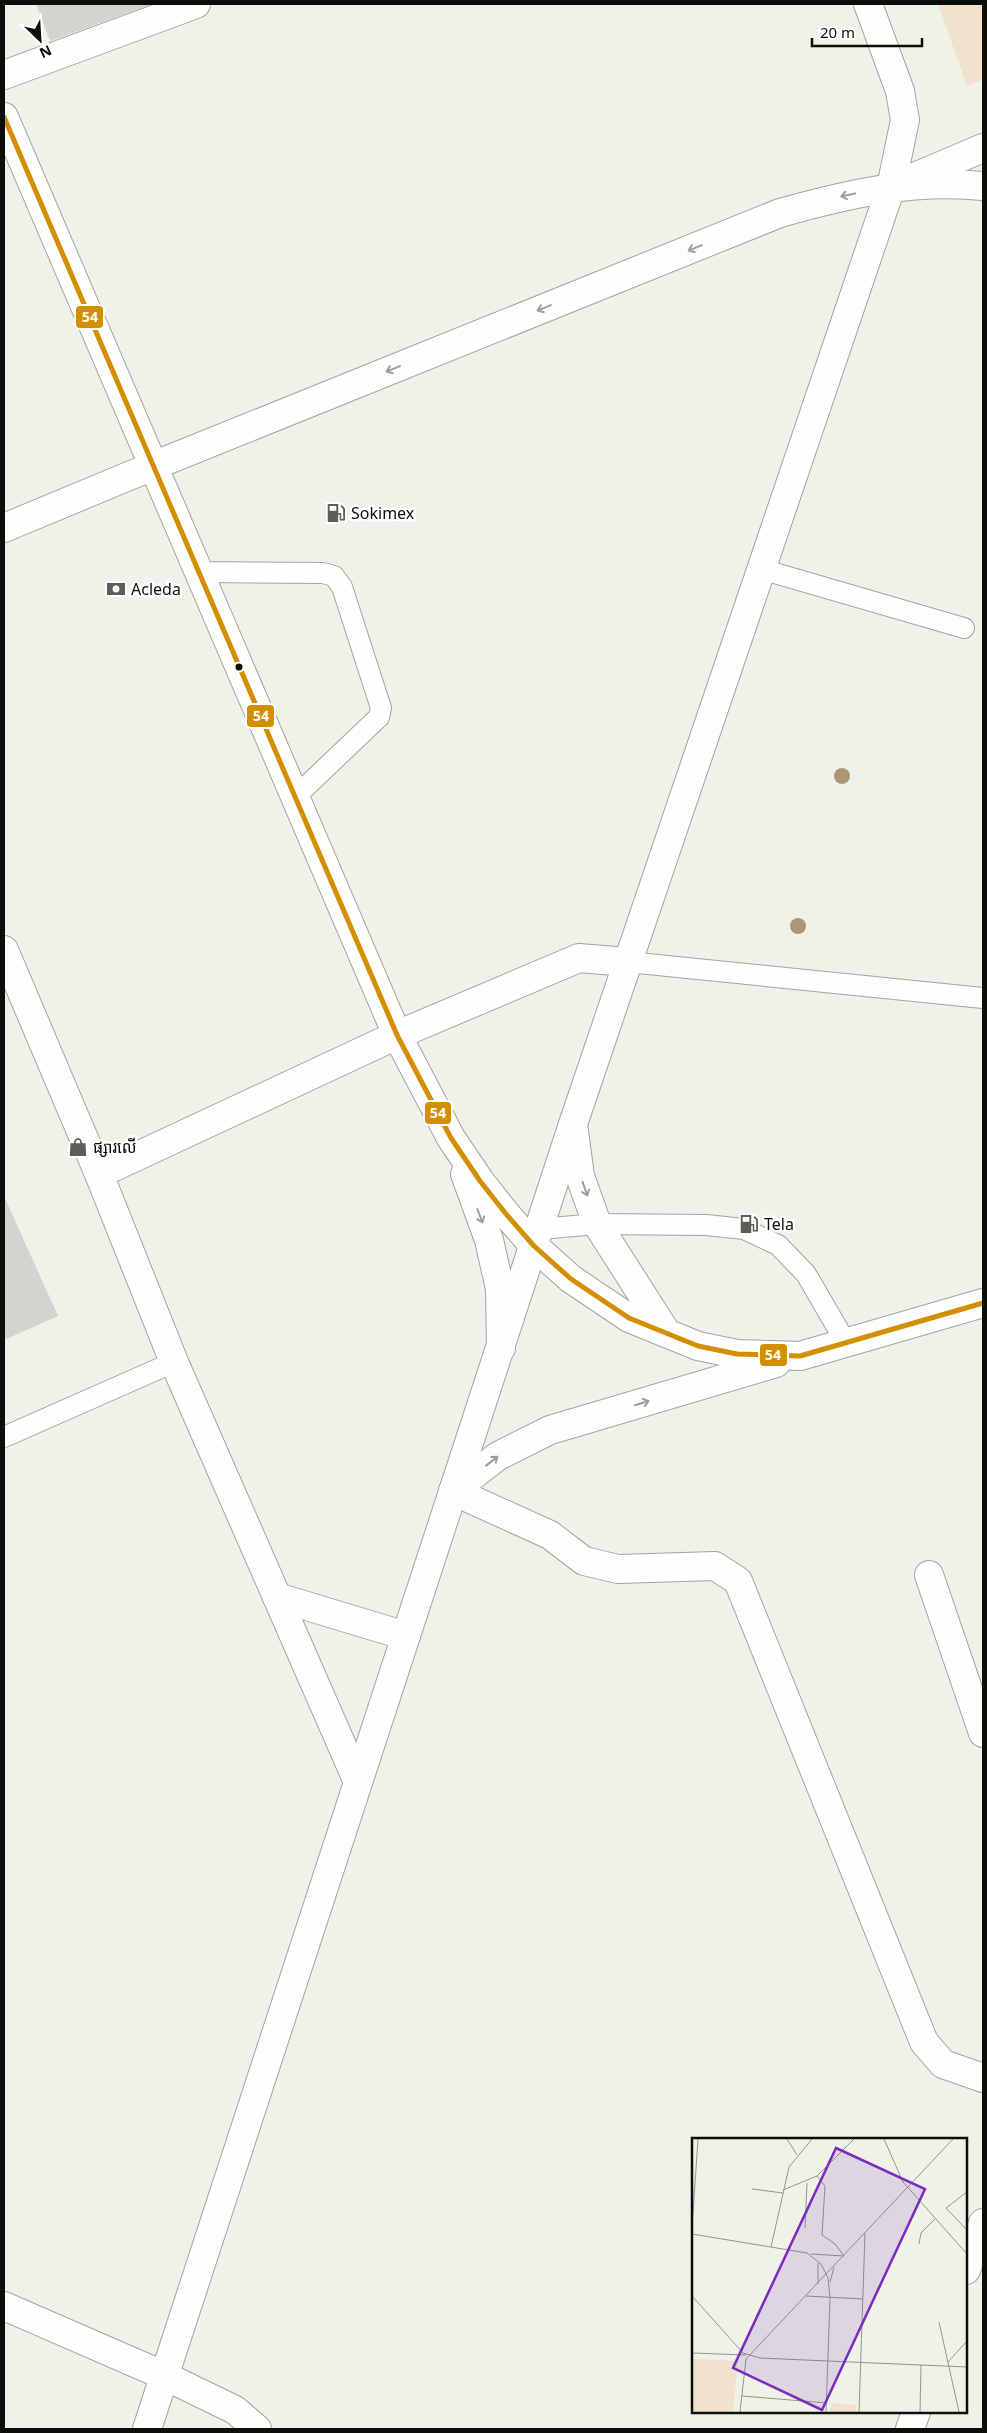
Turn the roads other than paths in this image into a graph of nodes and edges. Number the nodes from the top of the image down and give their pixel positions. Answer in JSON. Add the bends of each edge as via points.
{"nodes":[{"id":1,"x":196,"y":4,"type":"edge"},
{"id":2,"x":868,"y":4,"type":"edge"},
{"id":3,"x":4,"y":75,"type":"edge"},
{"id":4,"x":4,"y":117,"type":"edge"},
{"id":5,"x":983,"y":148,"type":"edge"},
{"id":6,"x":891,"y":186,"type":"junction"},
{"id":7,"x":983,"y":186,"type":"edge"},
{"id":8,"x":153,"y":466,"type":"junction"},
{"id":9,"x":4,"y":528,"type":"edge"},
{"id":10,"x":761,"y":569,"type":"junction"},
{"id":11,"x":198,"y":572,"type":"junction"},
{"id":12,"x":964,"y":628,"type":"dead end"},
{"id":13,"x":295,"y":797,"type":"junction"},
{"id":14,"x":6,"y":962,"type":"edge"},
{"id":15,"x":628,"y":962,"type":"junction"},
{"id":16,"x":983,"y":998,"type":"edge"},
{"id":17,"x":397,"y":1035,"type":"junction"},
{"id":18,"x":573,"y":1124,"type":"junction"},
{"id":19,"x":451,"y":1138,"type":"junction"},
{"id":20,"x":98,"y":1174,"type":"junction"},
{"id":21,"x":597,"y":1224,"type":"junction"},
{"id":22,"x":537,"y":1238,"type":"junction"},
{"id":23,"x":983,"y":1303,"type":"edge"},
{"id":24,"x":666,"y":1332,"type":"junction"},
{"id":25,"x":845,"y":1341,"type":"junction"},
{"id":26,"x":501,"y":1348,"type":"junction"},
{"id":27,"x":800,"y":1356,"type":"junction"},
{"id":28,"x":174,"y":1362,"type":"junction"},
{"id":29,"x":4,"y":1437,"type":"edge"},
{"id":30,"x":453,"y":1491,"type":"junction"},
{"id":31,"x":928,"y":1575,"type":"dead end"},
{"id":32,"x":276,"y":1597,"type":"junction"},
{"id":33,"x":406,"y":1636,"type":"junction"},
{"id":34,"x":983,"y":1733,"type":"edge"},
{"id":35,"x":358,"y":1782,"type":"junction"},
{"id":36,"x":983,"y":2078,"type":"edge"},
{"id":37,"x":983,"y":2223,"type":"edge"},
{"id":38,"x":967,"y":2267,"type":"edge"},
{"id":39,"x":4,"y":2306,"type":"edge"},
{"id":40,"x":165,"y":2376,"type":"junction"},
{"id":41,"x":916,"y":2413,"type":"edge"},
{"id":42,"x":147,"y":2429,"type":"edge"},
{"id":43,"x":257,"y":2429,"type":"edge"},
{"id":44,"x":910,"y":2429,"type":"edge"}],
"edges":[{"from":1,"to":3,"type":"street"},
{"from":2,"to":6,"type":"street","via":[[900,91],[905,120]]},
{"from":4,"to":8,"type":"street"},
{"from":5,"to":6,"type":"street"},
{"from":6,"to":7,"type":"street"},
{"from":6,"to":8,"type":"street","one_way":true,"via":[[780,213]]},
{"from":6,"to":10,"type":"street"},
{"from":8,"to":9,"type":"street"},
{"from":8,"to":11,"type":"street"},
{"from":10,"to":12,"type":"lane"},
{"from":10,"to":15,"type":"street"},
{"from":11,"to":13,"type":"street"},
{"from":11,"to":13,"type":"lane","via":[[323,572],[334,576],[342,587],[380,708],[379,717]]},
{"from":13,"to":17,"type":"street"},
{"from":14,"to":20,"type":"street"},
{"from":15,"to":16,"type":"lane"},
{"from":15,"to":17,"type":"street","via":[[579,958]]},
{"from":15,"to":18,"type":"street"},
{"from":17,"to":19,"type":"street"},
{"from":17,"to":20,"type":"street"},
{"from":18,"to":21,"type":"street","one_way":true,"via":[[580,1176]]},
{"from":18,"to":22,"type":"street"},
{"from":19,"to":22,"type":"street","via":[[480,1181]]},
{"from":19,"to":26,"type":"street","one_way":true,"via":[[489,1240],[500,1289]]},
{"from":20,"to":28,"type":"street"},
{"from":21,"to":22,"type":"lane"},
{"from":21,"to":24,"type":"street"},
{"from":21,"to":25,"type":"lane","via":[[706,1225],[744,1229],[778,1246],[806,1274]]},
{"from":22,"to":24,"type":"street","via":[[571,1279],[629,1318]]},
{"from":22,"to":26,"type":"street"},
{"from":23,"to":25,"type":"street"},
{"from":24,"to":27,"type":"street","via":[[698,1346],[737,1354]]},
{"from":25,"to":27,"type":"street"},
{"from":26,"to":30,"type":"street"},
{"from":30,"to":27,"type":"street","one_way":true,"via":[[498,1456],[550,1430]]},
{"from":28,"to":29,"type":"lane"},
{"from":28,"to":32,"type":"street"},
{"from":30,"to":33,"type":"street"},
{"from":30,"to":36,"type":"street","via":[[550,1535],[584,1561],[618,1569],[715,1566],[738,1581],[924,2042],[943,2064]]},
{"from":31,"to":34,"type":"street"},
{"from":32,"to":33,"type":"street"},
{"from":32,"to":35,"type":"street"},
{"from":33,"to":35,"type":"street"},
{"from":35,"to":40,"type":"street"},
{"from":37,"to":38,"type":"street"},
{"from":39,"to":40,"type":"street"},
{"from":40,"to":42,"type":"street"},
{"from":40,"to":43,"type":"street","via":[[234,2410]]},
{"from":41,"to":44,"type":"street"}]}
